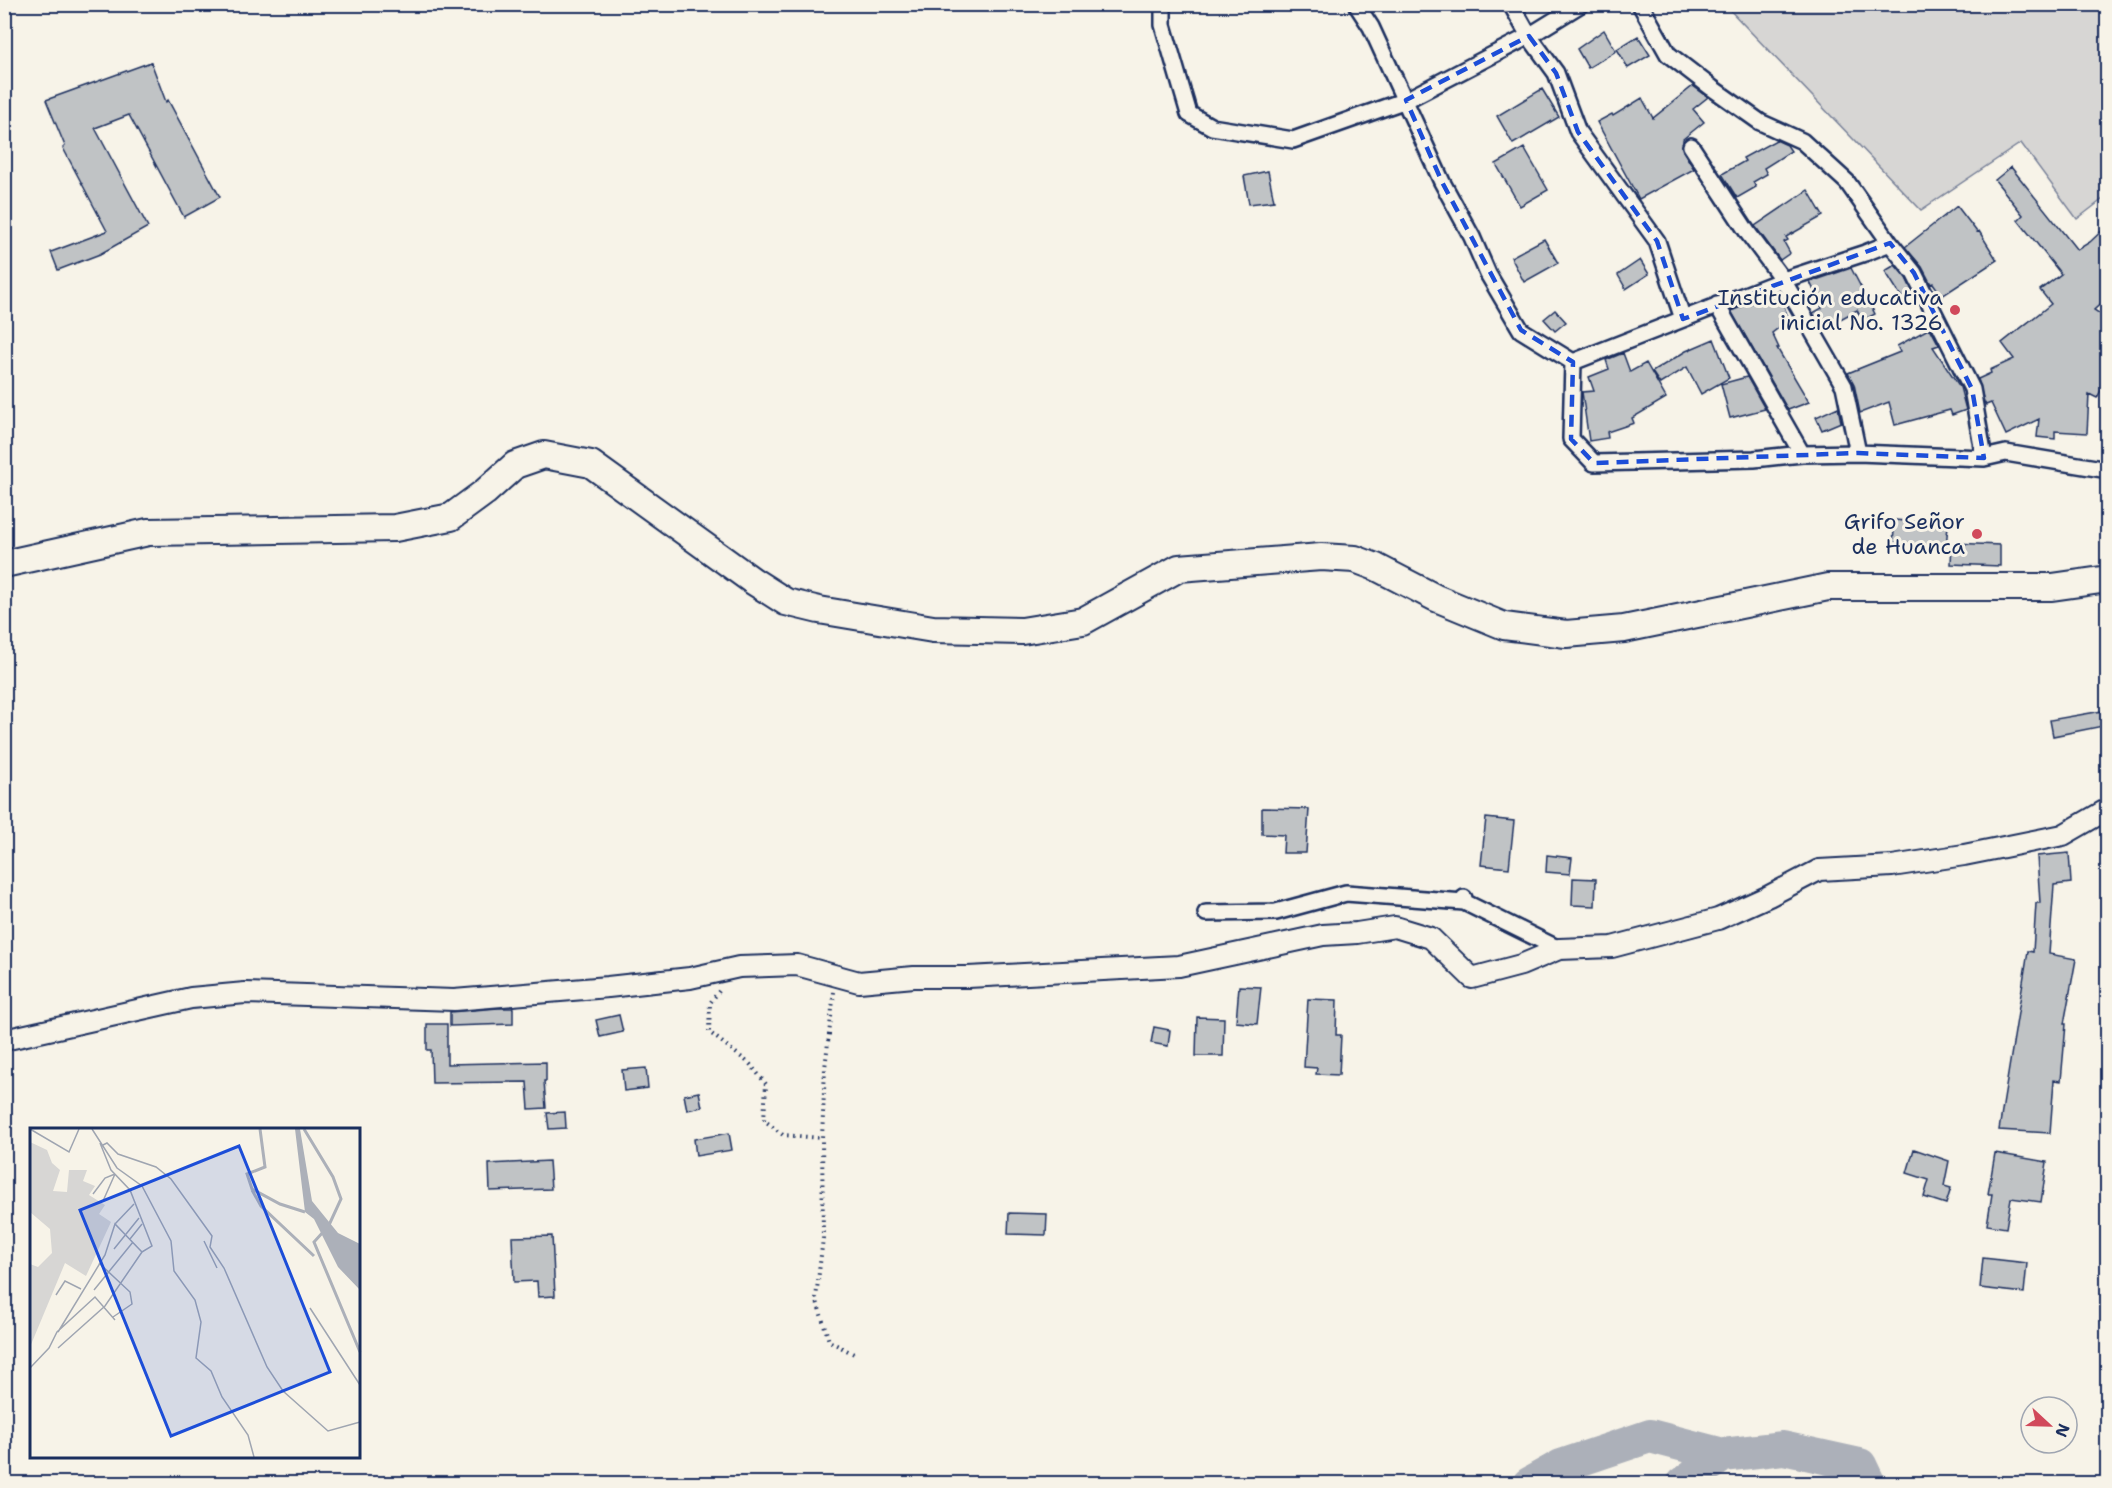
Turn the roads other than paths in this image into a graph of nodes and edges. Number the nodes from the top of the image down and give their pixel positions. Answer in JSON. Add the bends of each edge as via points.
{"nodes":[{"id":1,"x":1163,"y":4,"type":"edge"},
{"id":2,"x":1356,"y":4,"type":"edge"},
{"id":3,"x":1511,"y":4,"type":"edge"},
{"id":4,"x":1581,"y":4,"type":"edge"},
{"id":5,"x":1640,"y":4,"type":"edge"},
{"id":6,"x":1528,"y":36,"type":"junction"},
{"id":7,"x":1406,"y":100,"type":"junction"},
{"id":8,"x":1691,"y":146,"type":"dead end"},
{"id":9,"x":1890,"y":243,"type":"junction"},
{"id":10,"x":1783,"y":280,"type":"junction"},
{"id":11,"x":1717,"y":305,"type":"junction"},
{"id":12,"x":1683,"y":319,"type":"junction"},
{"id":13,"x":1573,"y":362,"type":"junction"},
{"id":14,"x":1858,"y":453,"type":"junction"},
{"id":15,"x":1802,"y":454,"type":"junction"},
{"id":16,"x":1984,"y":458,"type":"junction"},
{"id":17,"x":2108,"y":470,"type":"edge"},
{"id":18,"x":4,"y":564,"type":"edge"},
{"id":19,"x":2108,"y":579,"type":"edge"},
{"id":20,"x":2108,"y":809,"type":"edge"},
{"id":21,"x":1206,"y":913,"type":"dead end"},
{"id":22,"x":1559,"y":949,"type":"junction"},
{"id":23,"x":4,"y":1040,"type":"edge"}],
"edges":[{"from":1,"to":7,"type":"street","via":[[1163,24],[1189,114],[1212,127],[1293,140]]},
{"from":2,"to":7,"type":"street"},
{"from":3,"to":6,"type":"street"},
{"from":4,"to":6,"type":"street"},
{"from":5,"to":9,"type":"street","via":[[1668,54],[1760,122],[1802,141],[1847,182]]},
{"from":6,"to":7,"type":"street"},
{"from":6,"to":12,"type":"street","via":[[1556,73],[1578,132],[1657,241]]},
{"from":7,"to":13,"type":"street","via":[[1442,182],[1521,330]]},
{"from":8,"to":10,"type":"street"},
{"from":9,"to":10,"type":"street"},
{"from":9,"to":16,"type":"street","via":[[1914,273],[1972,389]]},
{"from":10,"to":11,"type":"street"},
{"from":10,"to":14,"type":"street","via":[[1844,386]]},
{"from":11,"to":12,"type":"street"},
{"from":11,"to":15,"type":"street"},
{"from":12,"to":13,"type":"street"},
{"from":13,"to":15,"type":"street","via":[[1571,439],[1594,463]]},
{"from":14,"to":15,"type":"street"},
{"from":14,"to":16,"type":"street"},
{"from":16,"to":17,"type":"street","via":[[2006,453]]},
{"from":18,"to":19,"type":"highway","via":[[148,532],[395,528],[451,517],[514,465],[544,455],[591,464],[786,602],[933,629],[1022,631],[1083,621],[1179,568],[1322,557],[1376,567],[1436,598],[1504,626],[1566,634],[1624,629],[1828,586],[2052,587]]},
{"from":20,"to":22,"type":"street","via":[[2063,835],[1892,866],[1819,870],[1718,919],[1612,947]]},
{"from":21,"to":22,"type":"street","via":[[1276,912],[1346,893],[1464,900]]},
{"from":22,"to":23,"type":"street","via":[[1521,965],[1472,978],[1431,938],[1395,927],[1323,935],[1179,966],[859,982],[797,965],[739,967],[690,978],[454,1000],[245,993],[191,998]]}]}
